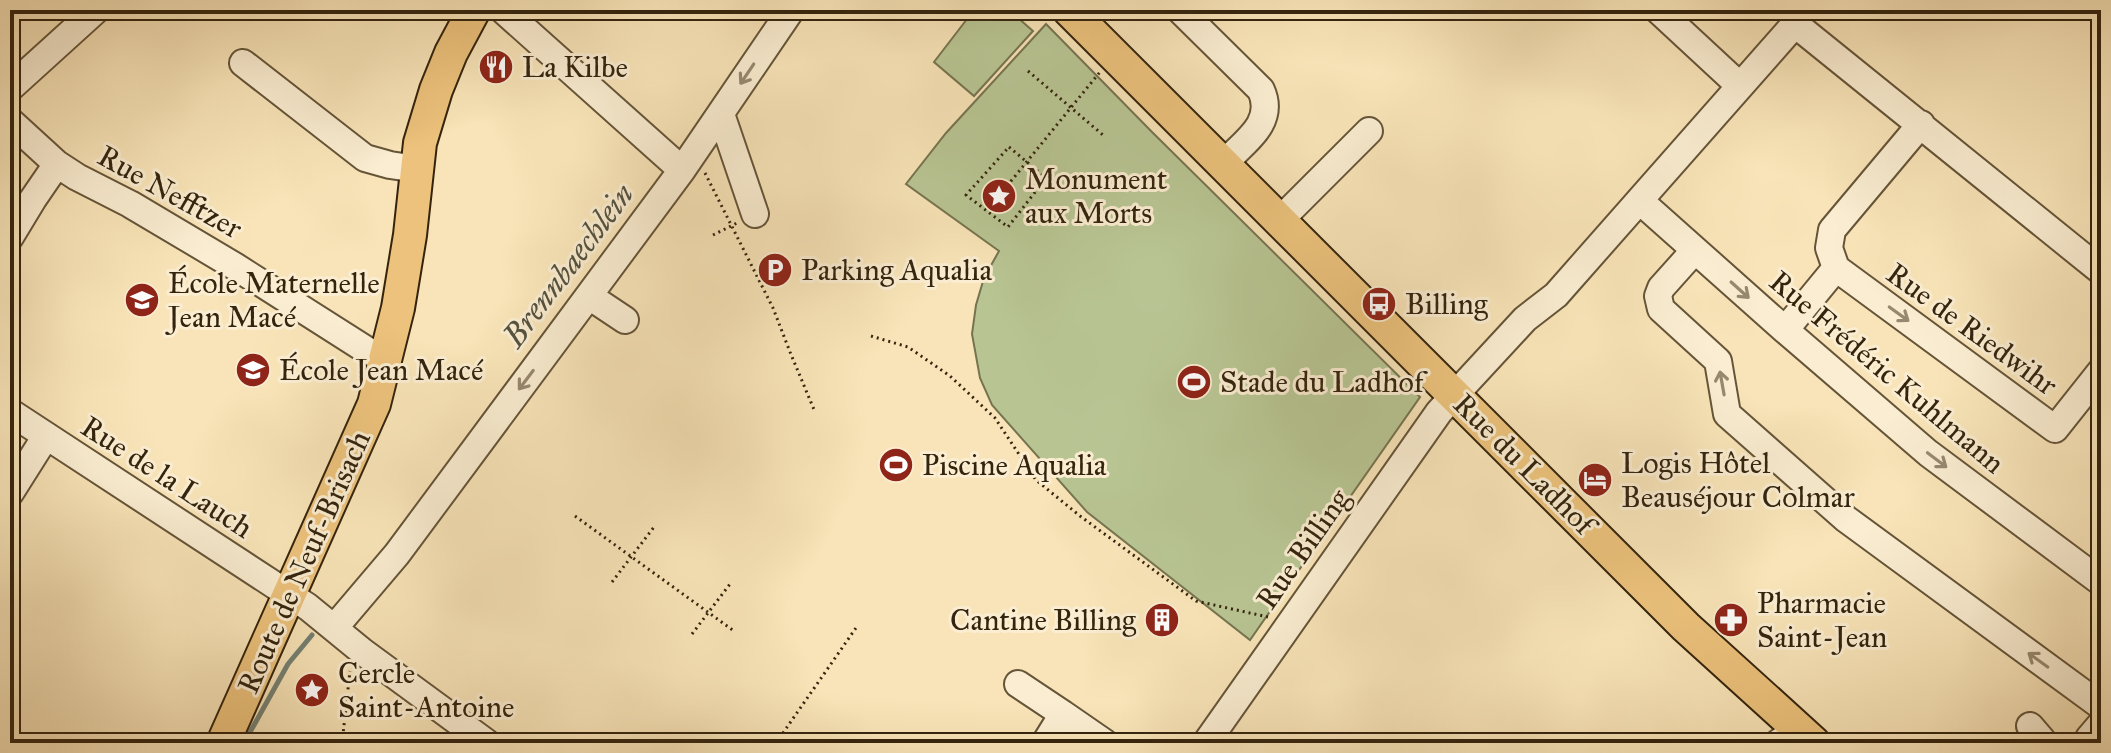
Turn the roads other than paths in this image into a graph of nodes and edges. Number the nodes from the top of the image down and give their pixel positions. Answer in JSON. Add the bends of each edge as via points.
{"nodes":[{"id":1,"x":96,"y":10,"type":"edge"},
{"id":2,"x":474,"y":10,"type":"edge"},
{"id":3,"x":503,"y":10,"type":"edge"},
{"id":4,"x":791,"y":10,"type":"edge"},
{"id":5,"x":1069,"y":10,"type":"edge"},
{"id":6,"x":1180,"y":10,"type":"edge"},
{"id":7,"x":1658,"y":10,"type":"edge"},
{"id":8,"x":243,"y":63,"type":"dead end"},
{"id":9,"x":13,"y":79,"type":"edge"},
{"id":10,"x":1740,"y":86,"type":"junction"},
{"id":11,"x":721,"y":114,"type":"junction"},
{"id":12,"x":10,"y":121,"type":"edge"},
{"id":13,"x":1921,"y":124,"type":"junction"},
{"id":14,"x":1369,"y":131,"type":"dead end"},
{"id":15,"x":688,"y":161,"type":"junction"},
{"id":16,"x":57,"y":164,"type":"junction"},
{"id":17,"x":1223,"y":164,"type":"junction"},
{"id":18,"x":417,"y":169,"type":"junction"},
{"id":19,"x":1640,"y":201,"type":"junction"},
{"id":20,"x":755,"y":214,"type":"road end"},
{"id":21,"x":1279,"y":221,"type":"junction"},
{"id":22,"x":10,"y":237,"type":"edge"},
{"id":23,"x":1695,"y":250,"type":"junction"},
{"id":24,"x":1836,"y":268,"type":"junction"},
{"id":25,"x":2101,"y":271,"type":"edge"},
{"id":26,"x":589,"y":296,"type":"junction"},
{"id":27,"x":625,"y":320,"type":"dead end"},
{"id":28,"x":1785,"y":330,"type":"junction"},
{"id":29,"x":387,"y":358,"type":"junction"},
{"id":30,"x":2100,"y":375,"type":"edge"},
{"id":31,"x":1455,"y":394,"type":"junction"},
{"id":32,"x":10,"y":412,"type":"edge"},
{"id":33,"x":46,"y":436,"type":"junction"},
{"id":34,"x":10,"y":493,"type":"edge"},
{"id":35,"x":2101,"y":582,"type":"edge"},
{"id":36,"x":290,"y":596,"type":"junction"},
{"id":37,"x":335,"y":627,"type":"junction"},
{"id":38,"x":1018,"y":684,"type":"dead end"},
{"id":39,"x":2101,"y":706,"type":"edge"},
{"id":40,"x":1063,"y":714,"type":"junction"},
{"id":41,"x":1797,"y":738,"type":"edge"},
{"id":42,"x":1218,"y":739,"type":"edge"},
{"id":43,"x":223,"y":743,"type":"edge"},
{"id":44,"x":487,"y":743,"type":"edge"},
{"id":45,"x":1045,"y":743,"type":"edge"},
{"id":46,"x":1105,"y":743,"type":"edge"}],
"edges":[{"from":1,"to":9,"type":"street"},
{"from":2,"to":18,"type":"main road","name":"Route de Neuf-Brisach","via":[[436,90]]},
{"from":3,"to":15,"type":"street"},
{"from":4,"to":11,"type":"street","one_way":true},
{"from":5,"to":17,"type":"main road","name":"Rue du Ladhof"},
{"from":6,"to":17,"type":"street","via":[[1266,101],[1262,124]]},
{"from":7,"to":10,"type":"street"},
{"from":8,"to":18,"type":"street","via":[[365,158]]},
{"from":10,"to":13,"type":"street","name":"Rue Billing","via":[[1795,24]]},
{"from":10,"to":19,"type":"street","name":"Rue Billing"},
{"from":11,"to":15,"type":"street"},
{"from":11,"to":20,"type":"street"},
{"from":12,"to":16,"type":"street","name":"Rue Nefftzer"},
{"from":13,"to":24,"type":"street","via":[[1832,230],[1829,248]]},
{"from":13,"to":25,"type":"street"},
{"from":14,"to":21,"type":"street"},
{"from":15,"to":26,"type":"street"},
{"from":16,"to":22,"type":"street"},
{"from":16,"to":29,"type":"street","name":"Rue Nefftzer"},
{"from":17,"to":21,"type":"main road","name":"Rue du Ladhof"},
{"from":18,"to":29,"type":"main road","name":"Route de Neuf-Brisach"},
{"from":19,"to":23,"type":"street","name":"Rue Frédéric Kuhlmann"},
{"from":19,"to":31,"type":"street","name":"Rue Billing","via":[[1556,295],[1525,319]]},
{"from":21,"to":31,"type":"main road","name":"Rue du Ladhof"},
{"from":23,"to":28,"type":"street","name":"Rue Frédéric Kuhlmann","one_way":true},
{"from":39,"to":23,"type":"street","one_way":true,"via":[[1846,519],[1727,414],[1718,361],[1661,309],[1658,296]]},
{"from":24,"to":28,"type":"street"},
{"from":24,"to":30,"type":"street","name":"Rue de Riedwihr","one_way":true,"via":[[2055,429]]},
{"from":26,"to":27,"type":"street"},
{"from":26,"to":37,"type":"street","one_way":true,"via":[[406,542]]},
{"from":28,"to":35,"type":"street","name":"Rue Frédéric Kuhlmann","one_way":true,"via":[[1928,453]]},
{"from":29,"to":36,"type":"main road","name":"Route de Neuf-Brisach","via":[[374,404]]},
{"from":31,"to":41,"type":"main road","name":"Rue du Ladhof"},
{"from":31,"to":42,"type":"street","name":"Rue Billing"},
{"from":32,"to":33,"type":"street","name":"Rue de la Lauch"},
{"from":33,"to":34,"type":"street"},
{"from":33,"to":36,"type":"street","name":"Rue de la Lauch"},
{"from":36,"to":37,"type":"street","name":"Rue de la Lauch"},
{"from":36,"to":43,"type":"main road","name":"Route de Neuf-Brisach"},
{"from":37,"to":44,"type":"street","name":"Rue de la Lauch"},
{"from":38,"to":40,"type":"street"},
{"from":40,"to":45,"type":"street"},
{"from":40,"to":46,"type":"street"}]}
